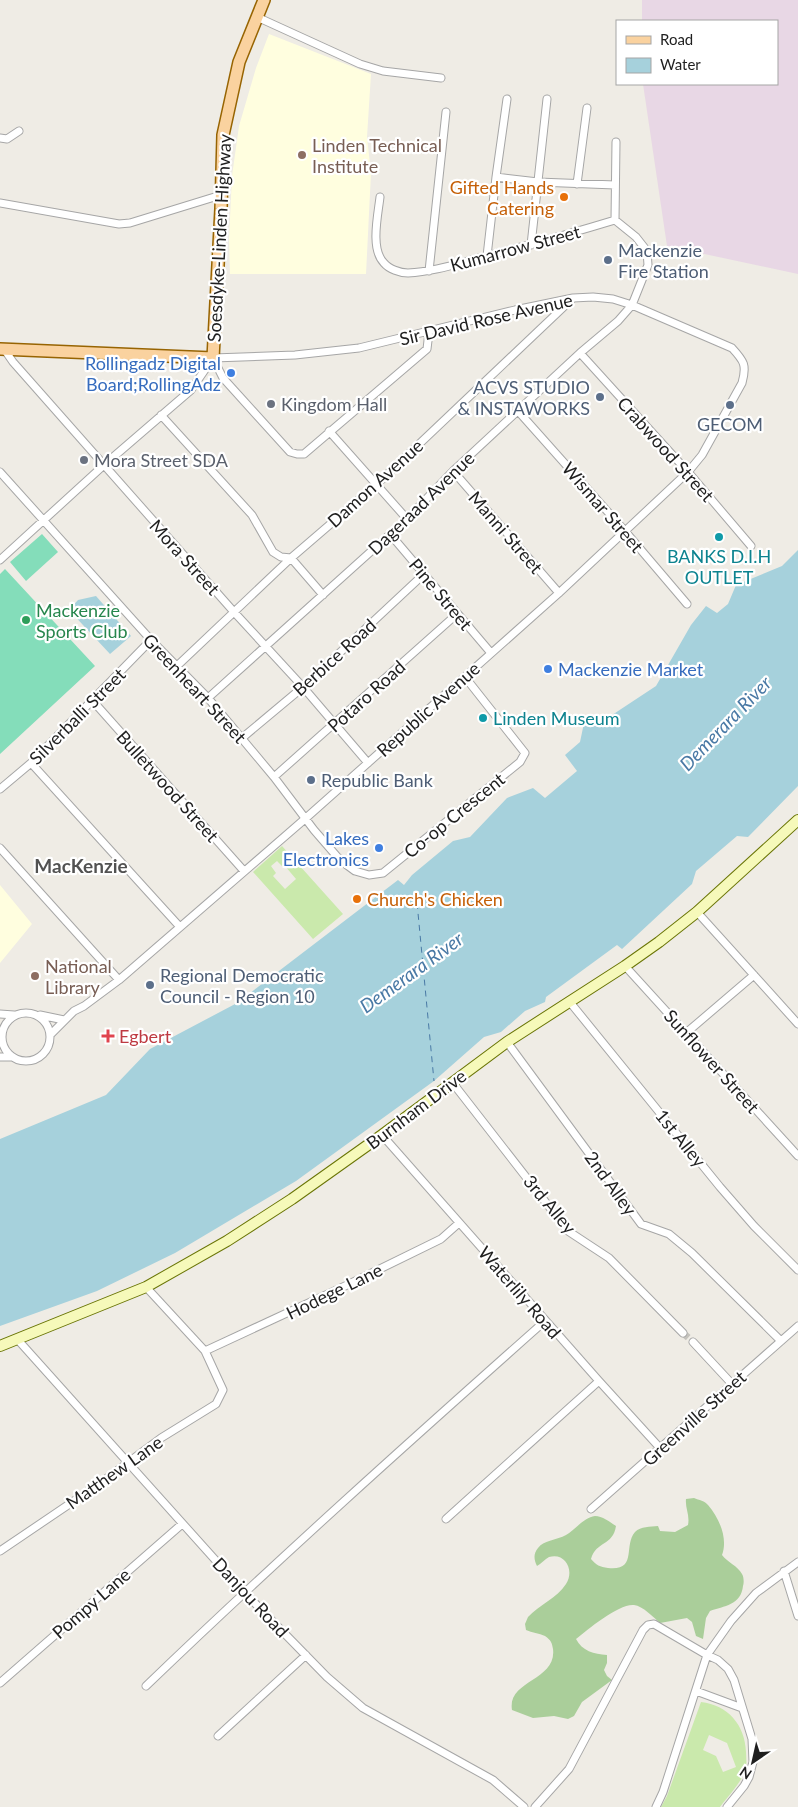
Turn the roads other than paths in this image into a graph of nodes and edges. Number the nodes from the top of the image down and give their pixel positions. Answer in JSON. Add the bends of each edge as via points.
{"nodes":[{"id":1,"x":264,"y":0,"type":"edge"},
{"id":2,"x":257,"y":17,"type":"junction"},
{"id":3,"x":441,"y":78,"type":"dead end"},
{"id":4,"x":507,"y":99,"type":"dead end"},
{"id":5,"x":547,"y":99,"type":"dead end"},
{"id":6,"x":587,"y":108,"type":"dead end"},
{"id":7,"x":446,"y":112,"type":"dead end"},
{"id":8,"x":19,"y":131,"type":"dead end"},
{"id":9,"x":0,"y":138,"type":"edge"},
{"id":10,"x":616,"y":142,"type":"dead end"},
{"id":11,"x":496,"y":177,"type":"junction"},
{"id":12,"x":538,"y":182,"type":"junction"},
{"id":13,"x":577,"y":184,"type":"junction"},
{"id":14,"x":615,"y":185,"type":"junction"},
{"id":15,"x":221,"y":195,"type":"junction"},
{"id":16,"x":380,"y":197,"type":"dead end"},
{"id":17,"x":0,"y":203,"type":"edge"},
{"id":18,"x":615,"y":220,"type":"junction"},
{"id":19,"x":531,"y":245,"type":"junction"},
{"id":20,"x":487,"y":256,"type":"junction"},
{"id":21,"x":429,"y":271,"type":"junction"},
{"id":22,"x":573,"y":298,"type":"junction"},
{"id":23,"x":632,"y":305,"type":"junction"},
{"id":24,"x":429,"y":332,"type":"junction"},
{"id":25,"x":2,"y":349,"type":"edge"},
{"id":26,"x":580,"y":353,"type":"junction"},
{"id":27,"x":213,"y":358,"type":"junction"},
{"id":28,"x":744,"y":360,"type":"joint"},
{"id":29,"x":518,"y":411,"type":"junction"},
{"id":30,"x":161,"y":415,"type":"junction"},
{"id":31,"x":329,"y":431,"type":"junction"},
{"id":32,"x":104,"y":465,"type":"junction"},
{"id":33,"x":453,"y":471,"type":"junction"},
{"id":34,"x":0,"y":472,"type":"edge"},
{"id":35,"x":688,"y":472,"type":"junction"},
{"id":36,"x":377,"y":484,"type":"junction"},
{"id":37,"x":407,"y":519,"type":"junction"},
{"id":38,"x":44,"y":521,"type":"junction"},
{"id":39,"x":624,"y":530,"type":"junction"},
{"id":40,"x":390,"y":534,"type":"junction"},
{"id":41,"x":751,"y":546,"type":"dead end"},
{"id":42,"x":291,"y":558,"type":"junction"},
{"id":43,"x":0,"y":560,"type":"edge"},
{"id":44,"x":424,"y":574,"type":"junction"},
{"id":45,"x":559,"y":593,"type":"junction"},
{"id":46,"x":323,"y":595,"type":"junction"},
{"id":47,"x":687,"y":604,"type":"dead end"},
{"id":48,"x":234,"y":612,"type":"junction"},
{"id":49,"x":457,"y":614,"type":"junction"},
{"id":50,"x":151,"y":640,"type":"junction"},
{"id":51,"x":266,"y":648,"type":"junction"},
{"id":52,"x":491,"y":653,"type":"junction"},
{"id":53,"x":178,"y":666,"type":"junction"},
{"id":54,"x":465,"y":677,"type":"junction"},
{"id":55,"x":303,"y":687,"type":"junction"},
{"id":56,"x":208,"y":698,"type":"junction"},
{"id":57,"x":92,"y":700,"type":"junction"},
{"id":58,"x":335,"y":723,"type":"junction"},
{"id":59,"x":242,"y":738,"type":"junction"},
{"id":60,"x":31,"y":763,"type":"junction"},
{"id":61,"x":368,"y":763,"type":"junction"},
{"id":62,"x":274,"y":777,"type":"junction"},
{"id":63,"x":0,"y":789,"type":"edge"},
{"id":64,"x":306,"y":818,"type":"junction"},
{"id":65,"x":798,"y":820,"type":"edge"},
{"id":66,"x":0,"y":848,"type":"edge"},
{"id":67,"x":244,"y":871,"type":"junction"},
{"id":68,"x":697,"y":912,"type":"junction"},
{"id":69,"x":180,"y":927,"type":"junction"},
{"id":70,"x":625,"y":966,"type":"junction"},
{"id":71,"x":754,"y":975,"type":"junction"},
{"id":72,"x":119,"y":980,"type":"junction"},
{"id":73,"x":569,"y":1001,"type":"junction"},
{"id":74,"x":34,"y":1013,"type":"junction"},
{"id":75,"x":0,"y":1014,"type":"edge"},
{"id":76,"x":14,"y":1015,"type":"junction"},
{"id":77,"x":64,"y":1020,"type":"junction"},
{"id":78,"x":798,"y":1024,"type":"edge"},
{"id":79,"x":686,"y":1033,"type":"junction"},
{"id":80,"x":51,"y":1034,"type":"junction"},
{"id":81,"x":1,"y":1036,"type":"edge"},
{"id":82,"x":507,"y":1042,"type":"junction"},
{"id":83,"x":0,"y":1057,"type":"edge"},
{"id":84,"x":13,"y":1058,"type":"junction"},
{"id":85,"x":452,"y":1082,"type":"junction"},
{"id":86,"x":382,"y":1135,"type":"junction"},
{"id":87,"x":798,"y":1156,"type":"edge"},
{"id":88,"x":459,"y":1223,"type":"junction"},
{"id":89,"x":798,"y":1270,"type":"edge"},
{"id":90,"x":146,"y":1287,"type":"junction"},
{"id":91,"x":545,"y":1320,"type":"junction"},
{"id":92,"x":798,"y":1326,"type":"edge"},
{"id":93,"x":683,"y":1333,"type":"tunnel mouth"},
{"id":94,"x":18,"y":1340,"type":"junction"},
{"id":95,"x":781,"y":1341,"type":"junction"},
{"id":96,"x":692,"y":1342,"type":"tunnel mouth"},
{"id":97,"x":0,"y":1346,"type":"edge"},
{"id":98,"x":205,"y":1352,"type":"junction"},
{"id":99,"x":599,"y":1381,"type":"junction"},
{"id":100,"x":732,"y":1384,"type":"junction"},
{"id":101,"x":660,"y":1448,"type":"junction"},
{"id":102,"x":127,"y":1462,"type":"junction"},
{"id":103,"x":591,"y":1509,"type":"dead end"},
{"id":104,"x":446,"y":1519,"type":"dead end"},
{"id":105,"x":182,"y":1524,"type":"junction"},
{"id":106,"x":0,"y":1551,"type":"edge"},
{"id":107,"x":798,"y":1562,"type":"edge"},
{"id":108,"x":784,"y":1571,"type":"junction"},
{"id":109,"x":244,"y":1592,"type":"junction"},
{"id":110,"x":798,"y":1616,"type":"edge"},
{"id":111,"x":306,"y":1655,"type":"junction"},
{"id":112,"x":707,"y":1656,"type":"junction"},
{"id":113,"x":0,"y":1683,"type":"edge"},
{"id":114,"x":146,"y":1686,"type":"dead end"},
{"id":115,"x":696,"y":1691,"type":"junction"},
{"id":116,"x":742,"y":1708,"type":"junction"},
{"id":117,"x":218,"y":1736,"type":"dead end"},
{"id":118,"x":524,"y":1807,"type":"edge"},
{"id":119,"x":535,"y":1807,"type":"edge"},
{"id":120,"x":656,"y":1807,"type":"edge"},
{"id":121,"x":727,"y":1807,"type":"edge"}],
"edges":[{"from":1,"to":2,"type":"main road","name":"Soesdyke-Linden Highway"},
{"from":2,"to":3,"type":"street","via":[[360,64]]},
{"from":2,"to":15,"type":"main road","name":"Soesdyke-Linden Highway","via":[[238,62],[223,135]]},
{"from":4,"to":11,"type":"street"},
{"from":5,"to":12,"type":"street"},
{"from":6,"to":13,"type":"street"},
{"from":7,"to":21,"type":"street"},
{"from":8,"to":9,"type":"street","via":[[7,139]]},
{"from":10,"to":14,"type":"street"},
{"from":11,"to":12,"type":"street"},
{"from":11,"to":20,"type":"street"},
{"from":12,"to":13,"type":"street"},
{"from":12,"to":19,"type":"street"},
{"from":13,"to":14,"type":"street"},
{"from":14,"to":18,"type":"street"},
{"from":15,"to":17,"type":"street","via":[[119,224]]},
{"from":15,"to":27,"type":"main road","name":"Soesdyke-Linden Highway"},
{"from":16,"to":21,"type":"street","name":"Kumarrow Street","via":[[378,255],[385,265],[394,270],[406,273]]},
{"from":18,"to":19,"type":"street","name":"Kumarrow Street"},
{"from":18,"to":23,"type":"street","via":[[647,251],[648,265]]},
{"from":19,"to":20,"type":"street","name":"Kumarrow Street"},
{"from":20,"to":21,"type":"street","name":"Kumarrow Street"},
{"from":22,"to":23,"type":"street","name":"Sir David Rose Avenue","via":[[613,299]]},
{"from":22,"to":24,"type":"street","name":"Sir David Rose Avenue"},
{"from":22,"to":36,"type":"street","name":"Damon Avenue"},
{"from":23,"to":26,"type":"street","name":"Dageraad Avenue"},
{"from":23,"to":28,"type":"street","name":"Sir David Rose Avenue","via":[[732,348]]},
{"from":24,"to":27,"type":"street","name":"Sir David Rose Avenue","via":[[359,348],[295,355]]},
{"from":24,"to":31,"type":"street","via":[[426,349]]},
{"from":25,"to":27,"type":"main road","name":"Soesdyke-Linden Highway"},
{"from":25,"to":32,"type":"street","name":"Mora Street"},
{"from":26,"to":29,"type":"street","name":"Dageraad Avenue"},
{"from":26,"to":35,"type":"street","name":"Crabwood Street"},
{"from":27,"to":30,"type":"street","via":[[191,390]]},
{"from":27,"to":31,"type":"street","via":[[223,378],[290,452],[304,454]]},
{"from":28,"to":35,"type":"street","name":"Republic Avenue","via":[[742,383],[702,455]]},
{"from":29,"to":33,"type":"street","name":"Dageraad Avenue"},
{"from":29,"to":39,"type":"street","name":"Wismar Street"},
{"from":30,"to":32,"type":"street"},
{"from":30,"to":42,"type":"street","via":[[252,515],[273,552]]},
{"from":31,"to":36,"type":"street"},
{"from":32,"to":38,"type":"street"},
{"from":32,"to":48,"type":"street","name":"Mora Street"},
{"from":33,"to":37,"type":"street","name":"Dageraad Avenue"},
{"from":33,"to":45,"type":"street","name":"Manni Street"},
{"from":34,"to":38,"type":"street","name":"Greenheart Street"},
{"from":35,"to":39,"type":"street","name":"Republic Avenue"},
{"from":35,"to":41,"type":"street","name":"Crabwood Street"},
{"from":36,"to":37,"type":"street"},
{"from":36,"to":42,"type":"street","name":"Damon Avenue"},
{"from":37,"to":40,"type":"street","name":"Dageraad Avenue"},
{"from":38,"to":43,"type":"street"},
{"from":38,"to":50,"type":"street","name":"Greenheart Street"},
{"from":39,"to":45,"type":"street","name":"Republic Avenue"},
{"from":39,"to":47,"type":"street","name":"Wismar Street"},
{"from":40,"to":44,"type":"street","name":"Pine Street"},
{"from":40,"to":46,"type":"street","name":"Dageraad Avenue"},
{"from":42,"to":46,"type":"street"},
{"from":42,"to":48,"type":"street","name":"Damon Avenue"},
{"from":44,"to":49,"type":"street","name":"Pine Street"},
{"from":44,"to":55,"type":"street","name":"Berbice Road"},
{"from":45,"to":52,"type":"street","name":"Republic Avenue"},
{"from":46,"to":51,"type":"street","name":"Dageraad Avenue"},
{"from":48,"to":51,"type":"street","name":"Mora Street"},
{"from":48,"to":53,"type":"street","name":"Damon Avenue"},
{"from":49,"to":52,"type":"street","name":"Pine Street"},
{"from":49,"to":58,"type":"street","name":"Potaro Road"},
{"from":50,"to":53,"type":"street","name":"Greenheart Street"},
{"from":50,"to":57,"type":"street","name":"Silverballi Street"},
{"from":51,"to":55,"type":"street","name":"Mora Street"},
{"from":51,"to":56,"type":"street","name":"Dageraad Avenue"},
{"from":52,"to":54,"type":"street","name":"Republic Avenue"},
{"from":53,"to":56,"type":"street","name":"Greenheart Street"},
{"from":54,"to":61,"type":"street","name":"Republic Avenue"},
{"from":54,"to":64,"type":"street","name":"Co-op Crescent","via":[[525,753],[520,762],[383,873],[369,875],[355,871],[327,846]]},
{"from":55,"to":58,"type":"street","name":"Mora Street"},
{"from":55,"to":59,"type":"street","name":"Berbice Road"},
{"from":56,"to":59,"type":"street","name":"Greenheart Street"},
{"from":57,"to":60,"type":"street","name":"Silverballi Street"},
{"from":57,"to":67,"type":"street","name":"Bulletwood Street"},
{"from":58,"to":61,"type":"street","name":"Mora Street"},
{"from":58,"to":62,"type":"street","name":"Potaro Road"},
{"from":59,"to":62,"type":"street","name":"Greenheart Street"},
{"from":60,"to":63,"type":"street","name":"Silverballi Street"},
{"from":60,"to":69,"type":"street"},
{"from":61,"to":64,"type":"street","name":"Republic Avenue"},
{"from":62,"to":64,"type":"street","name":"Greenheart Street"},
{"from":64,"to":67,"type":"street","name":"Republic Avenue"},
{"from":65,"to":68,"type":"street","name":"Burnham Drive"},
{"from":66,"to":72,"type":"street"},
{"from":67,"to":69,"type":"street","name":"Republic Avenue"},
{"from":68,"to":70,"type":"street","name":"Burnham Drive"},
{"from":68,"to":71,"type":"street"},
{"from":69,"to":72,"type":"street","name":"Republic Avenue"},
{"from":70,"to":73,"type":"street","name":"Burnham Drive"},
{"from":70,"to":79,"type":"street","name":"Sunflower Street"},
{"from":71,"to":78,"type":"street"},
{"from":71,"to":79,"type":"street"},
{"from":72,"to":77,"type":"street","name":"Republic Avenue"},
{"from":73,"to":82,"type":"street","name":"Burnham Drive"},
{"from":73,"to":89,"type":"street","name":"1st Alley","via":[[720,1187]]},
{"from":74,"to":76,"type":"street"},
{"from":74,"to":77,"type":"street"},
{"from":74,"to":80,"type":"street","via":[[48,1025]]},
{"from":75,"to":76,"type":"street"},
{"from":76,"to":81,"type":"street","via":[[4,1026]]},
{"from":77,"to":80,"type":"street","name":"Republic Avenue"},
{"from":79,"to":87,"type":"street","name":"Sunflower Street"},
{"from":80,"to":84,"type":"street","via":[[46,1052],[40,1058],[31,1061]]},
{"from":81,"to":84,"type":"street","via":[[4,1047]]},
{"from":82,"to":85,"type":"street","name":"Burnham Drive"},
{"from":82,"to":95,"type":"street","name":"2nd Alley","via":[[641,1224],[669,1234],[692,1253]]},
{"from":83,"to":84,"type":"street"},
{"from":85,"to":86,"type":"street","name":"Burnham Drive"},
{"from":85,"to":93,"type":"street","name":"3rd Alley","via":[[568,1231],[608,1258]]},
{"from":86,"to":88,"type":"street","name":"Waterlily Road"},
{"from":86,"to":90,"type":"street","name":"Burnham Drive","via":[[292,1199]]},
{"from":88,"to":91,"type":"street","name":"Waterlily Road"},
{"from":88,"to":98,"type":"street","name":"Hodege Lane","via":[[440,1239]]},
{"from":90,"to":94,"type":"street","name":"Burnham Drive"},
{"from":90,"to":98,"type":"street"},
{"from":91,"to":99,"type":"street","name":"Waterlily Road"},
{"from":91,"to":109,"type":"street"},
{"from":92,"to":95,"type":"street","name":"Greenville Street"},
{"from":94,"to":97,"type":"street","name":"Burnham Drive"},
{"from":94,"to":102,"type":"street","name":"Danjou Road"},
{"from":95,"to":100,"type":"street","name":"Greenville Street"},
{"from":96,"to":100,"type":"street"},
{"from":98,"to":102,"type":"street","name":"Matthew Lane","via":[[222,1390],[216,1404]]},
{"from":99,"to":101,"type":"street","name":"Waterlily Road"},
{"from":99,"to":104,"type":"street"},
{"from":100,"to":101,"type":"street","name":"Greenville Street"},
{"from":101,"to":103,"type":"street","name":"Greenville Street"},
{"from":102,"to":105,"type":"street","name":"Danjou Road"},
{"from":102,"to":106,"type":"street","name":"Matthew Lane"},
{"from":105,"to":109,"type":"street","name":"Danjou Road"},
{"from":105,"to":113,"type":"street","name":"Pompy Lane"},
{"from":107,"to":108,"type":"street"},
{"from":108,"to":110,"type":"street"},
{"from":108,"to":112,"type":"street","via":[[756,1593],[731,1621]]},
{"from":109,"to":111,"type":"street","name":"Danjou Road"},
{"from":109,"to":114,"type":"street"},
{"from":111,"to":117,"type":"street"},
{"from":111,"to":118,"type":"street","name":"Danjou Road","via":[[370,1712],[493,1780]]},
{"from":112,"to":115,"type":"street"},
{"from":112,"to":116,"type":"street","via":[[728,1669]]},
{"from":112,"to":119,"type":"street","via":[[654,1624],[648,1625],[620,1670],[568,1769]]},
{"from":115,"to":116,"type":"street"},
{"from":115,"to":120,"type":"street"},
{"from":116,"to":121,"type":"street","via":[[752,1739],[753,1762],[744,1786]]}]}
